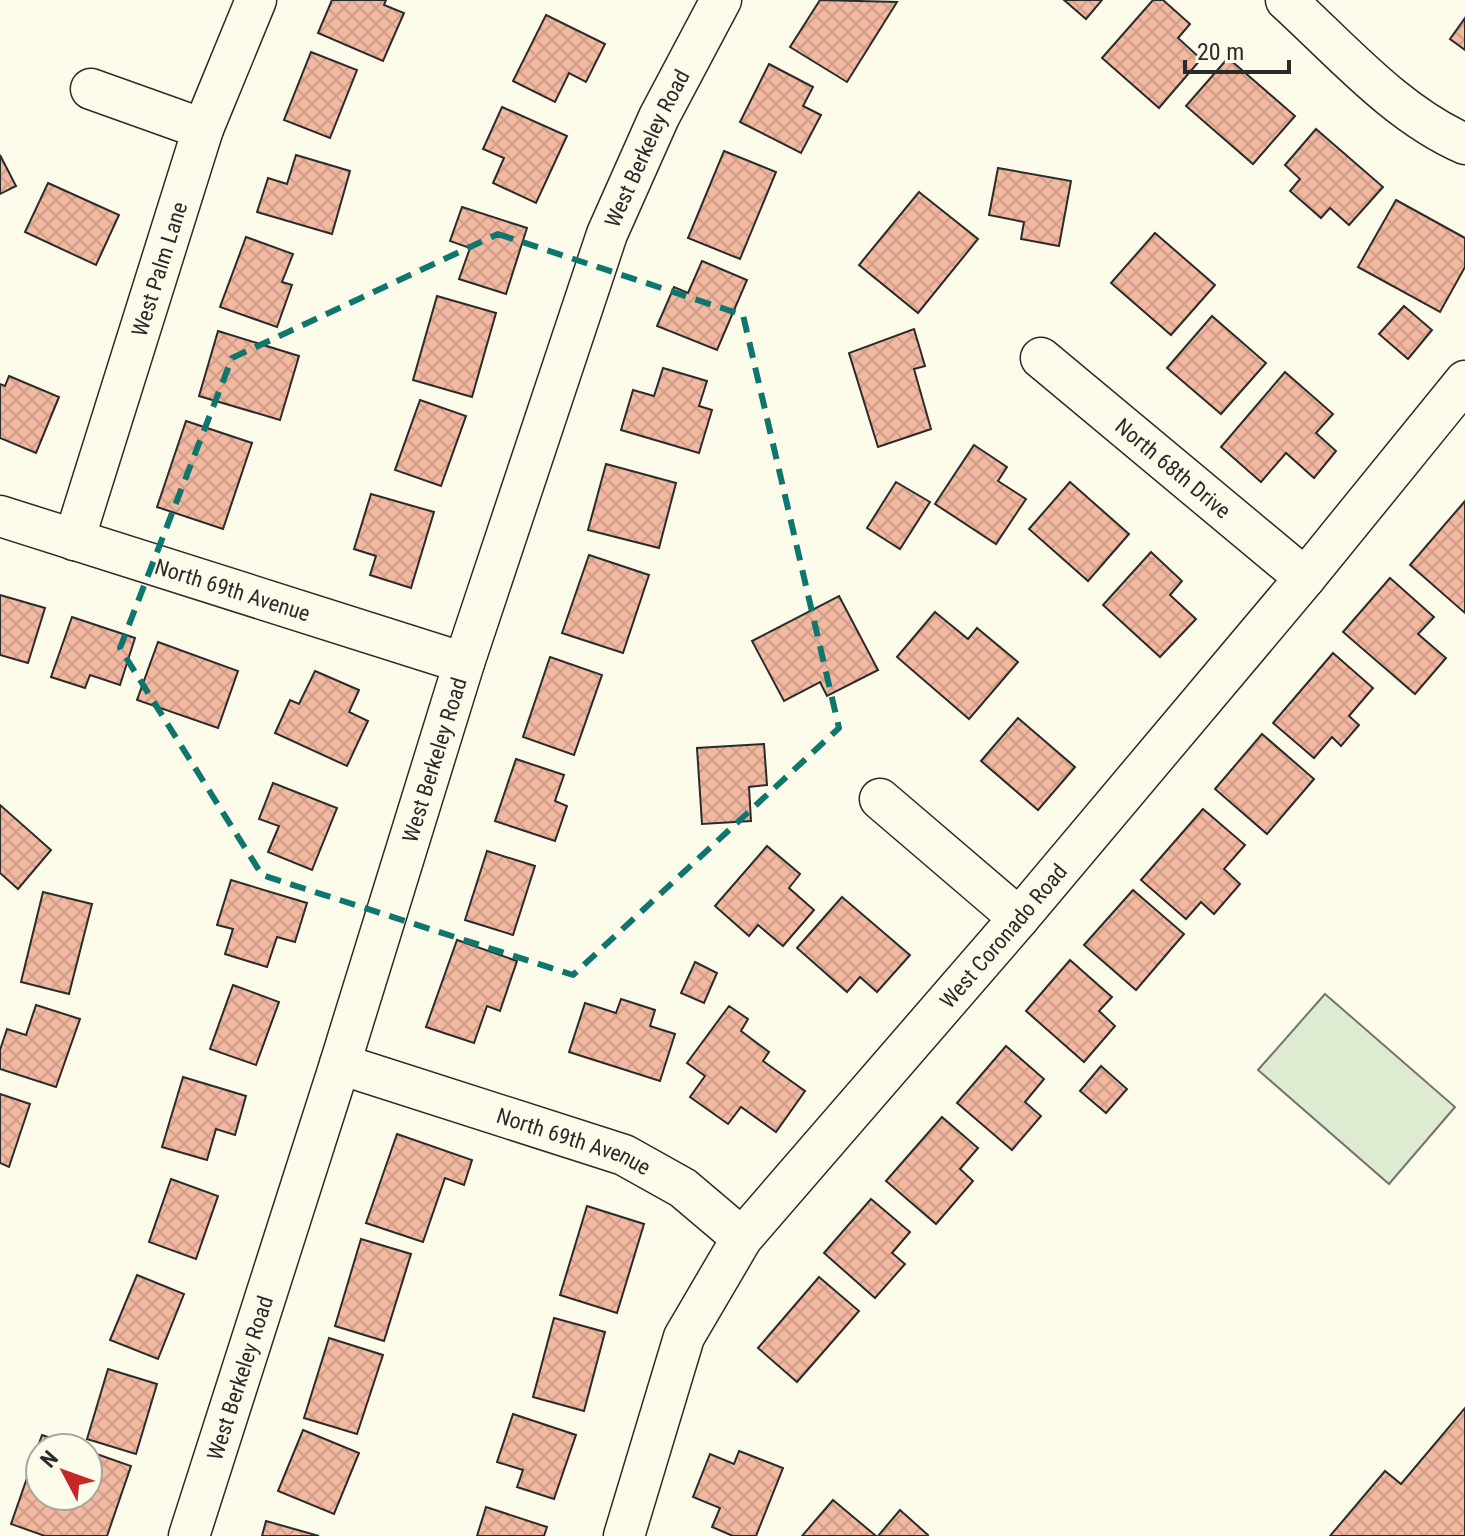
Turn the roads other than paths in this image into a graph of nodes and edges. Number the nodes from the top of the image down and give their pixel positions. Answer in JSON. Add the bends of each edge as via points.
{"nodes":[{"id":1,"x":256,"y":0,"type":"edge"},
{"id":2,"x":721,"y":0,"type":"edge"},
{"id":3,"x":1286,"y":0,"type":"edge"},
{"id":4,"x":91,"y":89,"type":"dead end"},
{"id":5,"x":203,"y":129,"type":"junction"},
{"id":6,"x":1465,"y":144,"type":"edge"},
{"id":7,"x":1041,"y":358,"type":"dead end"},
{"id":8,"x":1465,"y":381,"type":"edge"},
{"id":9,"x":0,"y":516,"type":"edge"},
{"id":10,"x":74,"y":540,"type":"junction"},
{"id":11,"x":1305,"y":578,"type":"junction"},
{"id":12,"x":464,"y":663,"type":"junction"},
{"id":13,"x":880,"y":799,"type":"dead end"},
{"id":14,"x":1019,"y":918,"type":"junction"},
{"id":15,"x":340,"y":1064,"type":"junction"},
{"id":16,"x":742,"y":1238,"type":"junction"},
{"id":17,"x":189,"y":1536,"type":"edge"},
{"id":18,"x":624,"y":1536,"type":"edge"}],
"edges":[{"from":1,"to":5,"type":"street","name":"West Palm Lane"},
{"from":2,"to":12,"type":"street","name":"West Berkeley Road","via":[[659,117],[607,234]]},
{"from":3,"to":6,"type":"street","via":[[1395,99]]},
{"from":4,"to":5,"type":"street"},
{"from":5,"to":10,"type":"street","name":"West Palm Lane"},
{"from":7,"to":11,"type":"street","name":"North 68th Drive"},
{"from":8,"to":11,"type":"street","name":"West Coronado Road"},
{"from":9,"to":10,"type":"street","name":"North 69th Avenue"},
{"from":10,"to":12,"type":"street","name":"North 69th Avenue"},
{"from":11,"to":14,"type":"street","name":"West Coronado Road"},
{"from":12,"to":15,"type":"street","name":"West Berkeley Road"},
{"from":13,"to":14,"type":"street"},
{"from":14,"to":16,"type":"street","name":"West Coronado Road"},
{"from":15,"to":16,"type":"street","name":"North 69th Avenue","via":[[624,1155],[683,1188]]},
{"from":15,"to":17,"type":"street","name":"West Berkeley Road"},
{"from":16,"to":18,"type":"street","name":"West Coronado Road","via":[[684,1337]]}]}
